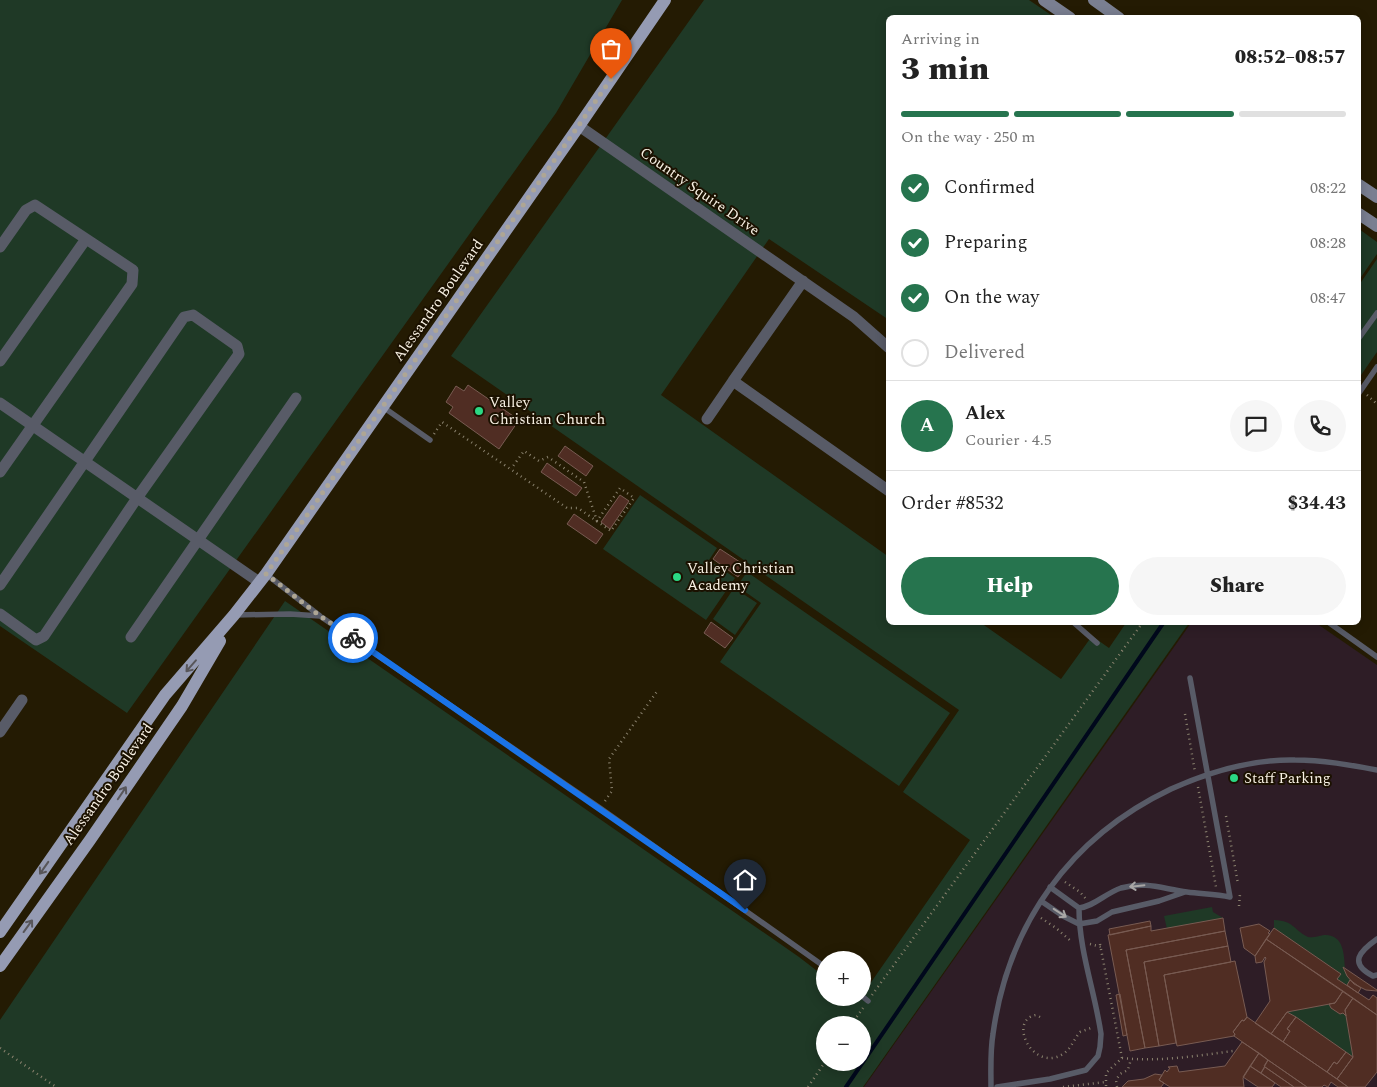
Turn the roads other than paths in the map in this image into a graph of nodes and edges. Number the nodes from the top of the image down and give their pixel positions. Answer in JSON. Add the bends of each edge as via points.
{"nodes":[{"id":1,"x":665,"y":0,"type":"edge"},
{"id":2,"x":1044,"y":0,"type":"edge"},
{"id":3,"x":1094,"y":0,"type":"edge"},
{"id":4,"x":1066,"y":15,"type":"edge"},
{"id":5,"x":1115,"y":15,"type":"edge"},
{"id":6,"x":579,"y":126,"type":"junction"},
{"id":7,"x":1361,"y":185,"type":"edge"},
{"id":8,"x":1377,"y":197,"type":"edge"},
{"id":9,"x":1361,"y":215,"type":"edge"},
{"id":10,"x":1377,"y":226,"type":"edge"},
{"id":11,"x":86,"y":239,"type":"junction"},
{"id":12,"x":0,"y":247,"type":"edge"},
{"id":13,"x":803,"y":281,"type":"junction"},
{"id":14,"x":1377,"y":312,"type":"edge"},
{"id":15,"x":1361,"y":335,"type":"edge"},
{"id":16,"x":886,"y":345,"type":"edge"},
{"id":17,"x":1,"y":357,"type":"edge"},
{"id":18,"x":1377,"y":368,"type":"edge"},
{"id":19,"x":734,"y":381,"type":"junction"},
{"id":20,"x":1361,"y":391,"type":"edge"},
{"id":21,"x":296,"y":398,"type":"dead end"},
{"id":22,"x":0,"y":403,"type":"edge"},
{"id":23,"x":383,"y":407,"type":"junction"},
{"id":24,"x":707,"y":419,"type":"dead end"},
{"id":25,"x":33,"y":426,"type":"junction"},
{"id":26,"x":430,"y":440,"type":"road end"},
{"id":27,"x":84,"y":461,"type":"junction"},
{"id":28,"x":0,"y":472,"type":"edge"},
{"id":29,"x":886,"y":489,"type":"edge"},
{"id":30,"x":138,"y":498,"type":"junction"},
{"id":31,"x":199,"y":540,"type":"junction"},
{"id":32,"x":262,"y":578,"type":"junction"},
{"id":33,"x":0,"y":585,"type":"edge"},
{"id":34,"x":0,"y":614,"type":"edge"},
{"id":35,"x":234,"y":615,"type":"junction"},
{"id":36,"x":320,"y":616,"type":"junction"},
{"id":37,"x":1076,"y":625,"type":"edge"},
{"id":38,"x":1332,"y":625,"type":"edge"},
{"id":39,"x":131,"y":637,"type":"dead end"},
{"id":40,"x":1097,"y":643,"type":"dead end"},
{"id":41,"x":1377,"y":657,"type":"edge"},
{"id":42,"x":1190,"y":678,"type":"dead end"},
{"id":43,"x":22,"y":700,"type":"dead end"},
{"id":44,"x":0,"y":732,"type":"edge"},
{"id":45,"x":1377,"y":770,"type":"edge"},
{"id":46,"x":1208,"y":775,"type":"junction"},
{"id":47,"x":1050,"y":887,"type":"junction"},
{"id":48,"x":1185,"y":892,"type":"junction"},
{"id":49,"x":1041,"y":901,"type":"junction"},
{"id":50,"x":1080,"y":908,"type":"junction"},
{"id":51,"x":1079,"y":924,"type":"junction"},
{"id":52,"x":0,"y":932,"type":"edge"},
{"id":53,"x":1377,"y":939,"type":"edge"},
{"id":54,"x":816,"y":961,"type":"edge"},
{"id":55,"x":0,"y":966,"type":"edge"},
{"id":56,"x":1377,"y":975,"type":"edge"},
{"id":57,"x":991,"y":1087,"type":"edge"},
{"id":58,"x":997,"y":1087,"type":"edge"}],
"edges":[{"from":1,"to":6,"type":"main road","name":"Alessandro Boulevard"},
{"from":2,"to":4,"type":"main road"},
{"from":3,"to":5,"type":"main road"},
{"from":6,"to":13,"type":"street","name":"Country Squire Drive"},
{"from":6,"to":23,"type":"main road","name":"Alessandro Boulevard"},
{"from":7,"to":8,"type":"main road"},
{"from":9,"to":10,"type":"main road"},
{"from":11,"to":12,"type":"street","via":[[35,204],[26,210]]},
{"from":11,"to":17,"type":"street"},
{"from":11,"to":25,"type":"street","via":[[133,270],[132,284]]},
{"from":13,"to":16,"type":"street","name":"Country Squire Drive","via":[[854,317]]},
{"from":13,"to":19,"type":"street"},
{"from":14,"to":15,"type":"lane"},
{"from":18,"to":20,"type":"lane"},
{"from":19,"to":24,"type":"street"},
{"from":19,"to":29,"type":"street"},
{"from":21,"to":31,"type":"street"},
{"from":22,"to":25,"type":"street"},
{"from":23,"to":26,"type":"lane"},
{"from":23,"to":32,"type":"main road","name":"Alessandro Boulevard"},
{"from":25,"to":27,"type":"street"},
{"from":25,"to":28,"type":"street"},
{"from":27,"to":30,"type":"street"},
{"from":27,"to":30,"type":"street","via":[[184,317],[193,315],[237,346],[239,354]]},
{"from":27,"to":33,"type":"street"},
{"from":30,"to":31,"type":"street"},
{"from":30,"to":34,"type":"street","via":[[44,636],[36,640]]},
{"from":31,"to":32,"type":"street"},
{"from":31,"to":39,"type":"street"},
{"from":32,"to":35,"type":"main road","name":"Alessandro Boulevard"},
{"from":32,"to":36,"type":"lane"},
{"from":35,"to":36,"type":"lane"},
{"from":35,"to":52,"type":"main road","name":"Alessandro Boulevard","one_way":true,"via":[[165,695]]},
{"from":55,"to":35,"type":"main road","name":"Alessandro Boulevard","one_way":true,"via":[[182,706]]},
{"from":36,"to":54,"type":"lane"},
{"from":37,"to":40,"type":"lane"},
{"from":38,"to":41,"type":"lane"},
{"from":42,"to":46,"type":"lane"},
{"from":43,"to":44,"type":"street"},
{"from":45,"to":46,"type":"lane","via":[[1293,760],[1235,767]]},
{"from":46,"to":47,"type":"lane","via":[[1151,799],[1122,816],[1085,846]]},
{"from":46,"to":48,"type":"lane","via":[[1230,897]]},
{"from":47,"to":49,"type":"lane"},
{"from":47,"to":50,"type":"lane"},
{"from":48,"to":50,"type":"lane","one_way":true,"via":[[1154,885],[1136,885],[1121,888],[1087,908]]},
{"from":48,"to":51,"type":"lane"},
{"from":49,"to":51,"type":"lane","one_way":true},
{"from":49,"to":57,"type":"lane","via":[[1022,932],[1003,984],[992,1036]]},
{"from":50,"to":51,"type":"lane"},
{"from":51,"to":58,"type":"lane","via":[[1100,1027],[1098,1056],[1086,1070]]},
{"from":53,"to":56,"type":"lane","via":[[1364,948],[1359,957],[1360,966],[1373,976]]}]}
